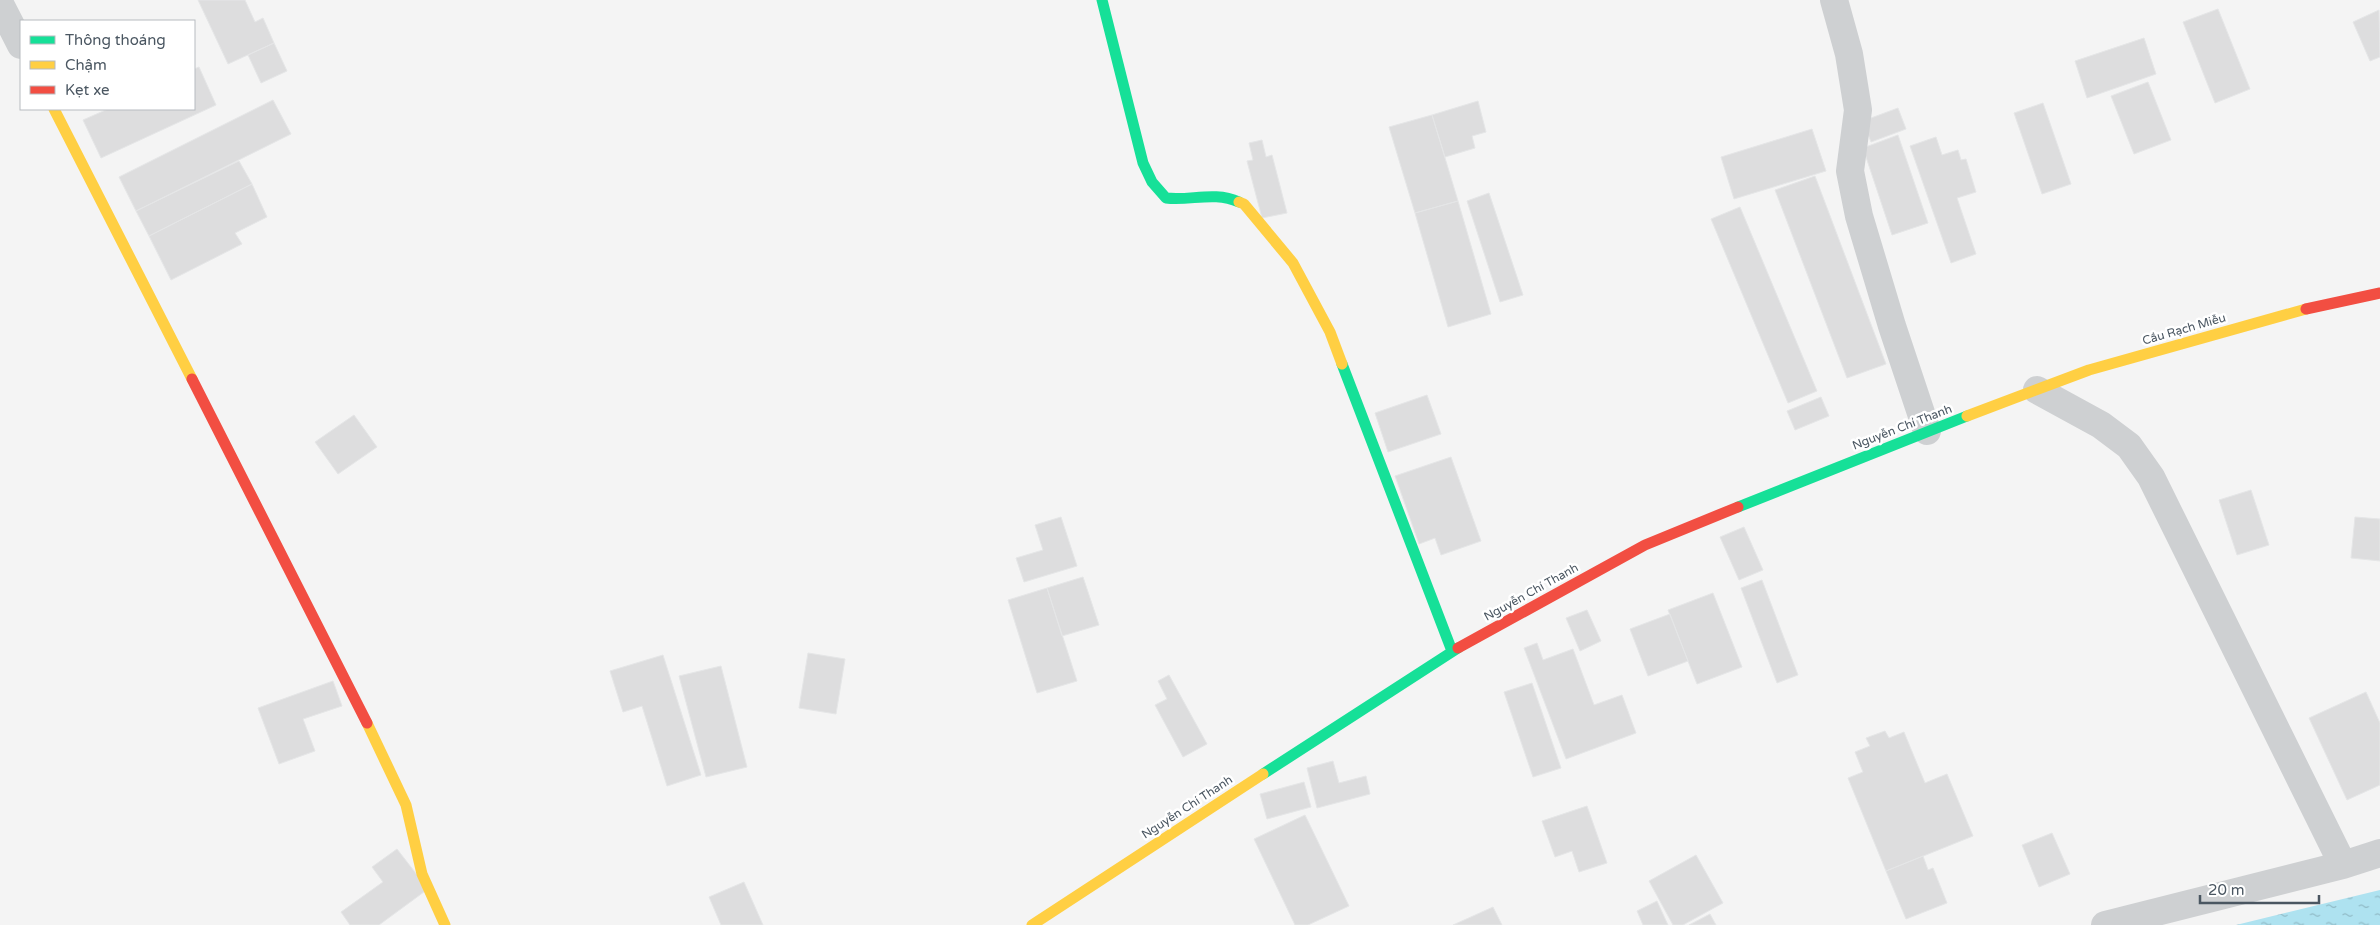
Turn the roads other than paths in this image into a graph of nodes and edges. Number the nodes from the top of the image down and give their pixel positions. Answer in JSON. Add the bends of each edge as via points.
{"nodes":[{"id":1,"x":1102,"y":0,"type":"edge"},
{"id":2,"x":1834,"y":0,"type":"edge"},
{"id":3,"x":0,"y":4,"type":"edge"},
{"id":4,"x":20,"y":44,"type":"edge"},
{"id":5,"x":55,"y":110,"type":"edge"},
{"id":6,"x":2380,"y":293,"type":"edge"},
{"id":7,"x":2089,"y":370,"type":"joint"},
{"id":8,"x":2037,"y":390,"type":"junction"},
{"id":9,"x":1927,"y":431,"type":"junction"},
{"id":10,"x":1452,"y":651,"type":"junction"},
{"id":11,"x":2380,"y":853,"type":"edge"},
{"id":12,"x":2343,"y":865,"type":"junction"},
{"id":13,"x":445,"y":925,"type":"edge"},
{"id":14,"x":1032,"y":925,"type":"edge"},
{"id":15,"x":2105,"y":925,"type":"edge"}],
"edges":[{"from":1,"to":10,"type":"street","via":[[1143,163],[1152,182],[1166,198],[1185,200],[1209,194],[1226,196],[1244,204],[1293,262],[1330,332]]},
{"from":2,"to":9,"type":"street","via":[[1849,54],[1858,110],[1850,171],[1859,216]]},
{"from":3,"to":4,"type":"street"},
{"from":5,"to":13,"type":"street","via":[[384,757],[406,805],[422,874]]},
{"from":6,"to":7,"type":"street","name":"Cầu Rạch Miễu","via":[[2287,313]]},
{"from":7,"to":8,"type":"street","name":"Nguyễn Chí Thanh"},
{"from":8,"to":9,"type":"street","name":"Nguyễn Chí Thanh"},
{"from":8,"to":12,"type":"street","via":[[2101,425],[2129,446],[2151,477]]},
{"from":9,"to":10,"type":"street","name":"Nguyễn Chí Thanh","via":[[1645,545]]},
{"from":10,"to":14,"type":"street","name":"Nguyễn Chí Thanh"},
{"from":11,"to":12,"type":"street"},
{"from":12,"to":15,"type":"street"}]}
